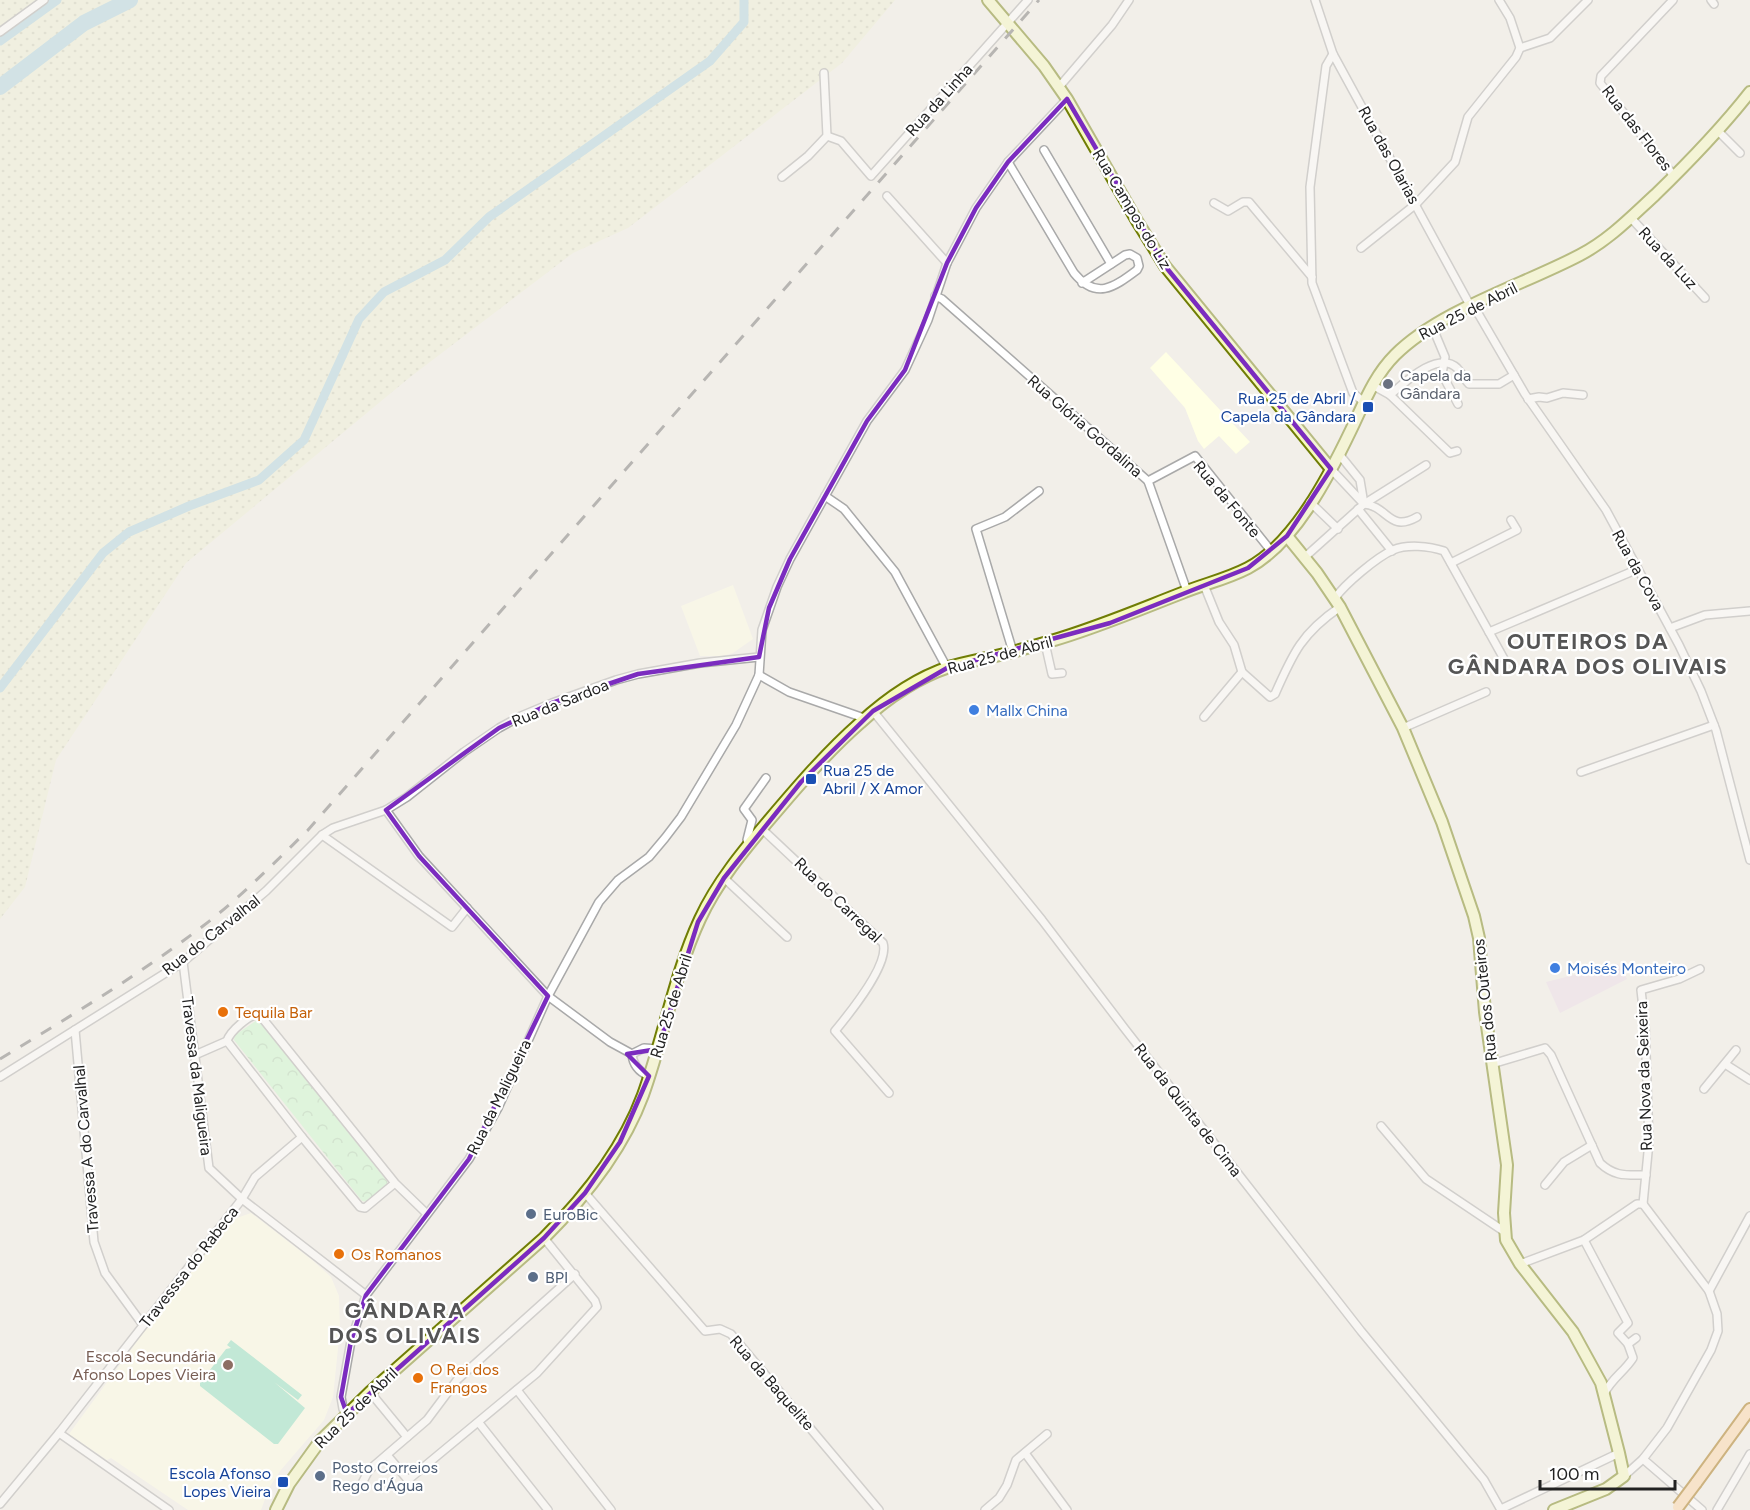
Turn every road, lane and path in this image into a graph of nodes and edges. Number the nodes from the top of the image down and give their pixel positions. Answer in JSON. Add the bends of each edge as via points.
{"nodes":[{"id":1,"x":44,"y":0,"type":"edge"},
{"id":2,"x":988,"y":0,"type":"edge"},
{"id":3,"x":1028,"y":0,"type":"edge"},
{"id":4,"x":1129,"y":0,"type":"edge"},
{"id":5,"x":1316,"y":0,"type":"edge"},
{"id":6,"x":1499,"y":0,"type":"edge"},
{"id":7,"x":1588,"y":0,"type":"edge"},
{"id":8,"x":1673,"y":0,"type":"edge"},
{"id":9,"x":1007,"y":24,"type":"junction"},
{"id":10,"x":0,"y":32,"type":"edge"},
{"id":11,"x":1520,"y":48,"type":"junction"},
{"id":12,"x":1333,"y":54,"type":"junction"},
{"id":13,"x":824,"y":73,"type":"dead end"},
{"id":14,"x":1059,"y":87,"type":"junction"},
{"id":15,"x":1750,"y":92,"type":"edge"},
{"id":16,"x":1067,"y":99,"type":"junction"},
{"id":17,"x":1718,"y":131,"type":"junction"},
{"id":18,"x":826,"y":136,"type":"junction"},
{"id":19,"x":1044,"y":150,"type":"dead end"},
{"id":20,"x":1740,"y":153,"type":"dead end"},
{"id":21,"x":1008,"y":162,"type":"junction"},
{"id":22,"x":1674,"y":176,"type":"junction"},
{"id":23,"x":782,"y":177,"type":"dead end"},
{"id":24,"x":887,"y":196,"type":"dead end"},
{"id":25,"x":1214,"y":203,"type":"dead end"},
{"id":26,"x":1416,"y":204,"type":"junction"},
{"id":27,"x":1630,"y":218,"type":"junction"},
{"id":28,"x":1361,"y":248,"type":"dead end"},
{"id":29,"x":947,"y":263,"type":"junction"},
{"id":30,"x":1111,"y":264,"type":"junction"},
{"id":31,"x":1312,"y":277,"type":"junction"},
{"id":32,"x":1082,"y":283,"type":"junction"},
{"id":33,"x":935,"y":296,"type":"junction"},
{"id":34,"x":1705,"y":298,"type":"dead end"},
{"id":35,"x":1471,"y":307,"type":"junction"},
{"id":36,"x":1432,"y":326,"type":"junction"},
{"id":37,"x":1444,"y":364,"type":"junction"},
{"id":38,"x":1514,"y":375,"type":"junction"},
{"id":39,"x":1372,"y":385,"type":"junction"},
{"id":40,"x":1390,"y":395,"type":"junction"},
{"id":41,"x":1583,"y":395,"type":"dead end"},
{"id":42,"x":1528,"y":399,"type":"junction"},
{"id":43,"x":1364,"y":402,"type":"junction"},
{"id":44,"x":1458,"y":404,"type":"dead end"},
{"id":45,"x":1457,"y":452,"type":"dead end"},
{"id":46,"x":1339,"y":454,"type":"junction"},
{"id":47,"x":1426,"y":465,"type":"dead end"},
{"id":48,"x":1330,"y":469,"type":"junction"},
{"id":49,"x":1148,"y":481,"type":"junction"},
{"id":50,"x":1039,"y":491,"type":"dead end"},
{"id":51,"x":825,"y":496,"type":"junction"},
{"id":52,"x":1310,"y":502,"type":"junction"},
{"id":53,"x":1361,"y":506,"type":"junction"},
{"id":54,"x":1417,"y":517,"type":"dead end"},
{"id":55,"x":1511,"y":520,"type":"dead end"},
{"id":56,"x":1338,"y":529,"type":"junction"},
{"id":57,"x":1287,"y":537,"type":"junction"},
{"id":58,"x":1392,"y":551,"type":"junction"},
{"id":59,"x":1272,"y":552,"type":"junction"},
{"id":60,"x":1305,"y":557,"type":"junction"},
{"id":61,"x":1451,"y":563,"type":"junction"},
{"id":62,"x":1638,"y":568,"type":"junction"},
{"id":63,"x":1204,"y":585,"type":"junction"},
{"id":64,"x":1187,"y":591,"type":"junction"},
{"id":65,"x":1338,"y":602,"type":"junction"},
{"id":66,"x":1750,"y":611,"type":"edge"},
{"id":67,"x":1670,"y":628,"type":"junction"},
{"id":68,"x":1489,"y":632,"type":"junction"},
{"id":69,"x":1045,"y":643,"type":"junction"},
{"id":70,"x":1013,"y":652,"type":"junction"},
{"id":71,"x":759,"y":657,"type":"junction"},
{"id":72,"x":1504,"y":658,"type":"dead end"},
{"id":73,"x":947,"y":668,"type":"junction"},
{"id":74,"x":1242,"y":672,"type":"junction"},
{"id":75,"x":1062,"y":673,"type":"dead end"},
{"id":76,"x":759,"y":675,"type":"junction"},
{"id":77,"x":1486,"y":692,"type":"dead end"},
{"id":78,"x":869,"y":715,"type":"junction"},
{"id":79,"x":1204,"y":717,"type":"dead end"},
{"id":80,"x":1714,"y":725,"type":"junction"},
{"id":81,"x":1403,"y":728,"type":"junction"},
{"id":82,"x":1581,"y":772,"type":"dead end"},
{"id":83,"x":766,"y":778,"type":"dead end"},
{"id":84,"x":386,"y":810,"type":"junction"},
{"id":85,"x":762,"y":829,"type":"junction"},
{"id":86,"x":322,"y":835,"type":"junction"},
{"id":87,"x":750,"y":844,"type":"junction"},
{"id":88,"x":1750,"y":860,"type":"edge"},
{"id":89,"x":724,"y":878,"type":"junction"},
{"id":90,"x":467,"y":908,"type":"junction"},
{"id":91,"x":788,"y":937,"type":"dead end"},
{"id":92,"x":183,"y":962,"type":"junction"},
{"id":93,"x":1700,"y":969,"type":"dead end"},
{"id":94,"x":548,"y":996,"type":"junction"},
{"id":95,"x":75,"y":1030,"type":"junction"},
{"id":96,"x":835,"y":1031,"type":"junction"},
{"id":97,"x":829,"y":1037,"type":"dead end"},
{"id":98,"x":227,"y":1041,"type":"junction"},
{"id":99,"x":658,"y":1049,"type":"junction"},
{"id":100,"x":1736,"y":1050,"type":"dead end"},
{"id":101,"x":632,"y":1054,"type":"junction"},
{"id":102,"x":195,"y":1055,"type":"junction"},
{"id":103,"x":1491,"y":1064,"type":"junction"},
{"id":104,"x":1725,"y":1064,"type":"junction"},
{"id":105,"x":649,"y":1076,"type":"junction"},
{"id":106,"x":0,"y":1077,"type":"edge"},
{"id":107,"x":1750,"y":1080,"type":"edge"},
{"id":108,"x":1704,"y":1089,"type":"dead end"},
{"id":109,"x":889,"y":1094,"type":"dead end"},
{"id":110,"x":1381,"y":1126,"type":"dead end"},
{"id":111,"x":302,"y":1137,"type":"junction"},
{"id":112,"x":1592,"y":1145,"type":"junction"},
{"id":113,"x":1646,"y":1175,"type":"junction"},
{"id":114,"x":395,"y":1183,"type":"junction"},
{"id":115,"x":1545,"y":1185,"type":"dead end"},
{"id":116,"x":585,"y":1193,"type":"junction"},
{"id":117,"x":242,"y":1198,"type":"junction"},
{"id":118,"x":1643,"y":1204,"type":"junction"},
{"id":119,"x":426,"y":1213,"type":"junction"},
{"id":120,"x":1750,"y":1216,"type":"edge"},
{"id":121,"x":1505,"y":1232,"type":"junction"},
{"id":122,"x":544,"y":1238,"type":"junction"},
{"id":123,"x":1584,"y":1240,"type":"junction"},
{"id":124,"x":1520,"y":1264,"type":"junction"},
{"id":125,"x":574,"y":1274,"type":"junction"},
{"id":126,"x":1709,"y":1291,"type":"junction"},
{"id":127,"x":366,"y":1295,"type":"junction"},
{"id":128,"x":143,"y":1325,"type":"junction"},
{"id":129,"x":1636,"y":1338,"type":"dead end"},
{"id":130,"x":1628,"y":1344,"type":"junction"},
{"id":131,"x":517,"y":1390,"type":"junction"},
{"id":132,"x":370,"y":1392,"type":"junction"},
{"id":133,"x":1604,"y":1394,"type":"junction"},
{"id":134,"x":1750,"y":1409,"type":"edge"},
{"id":135,"x":347,"y":1414,"type":"junction"},
{"id":136,"x":479,"y":1423,"type":"junction"},
{"id":137,"x":59,"y":1433,"type":"junction"},
{"id":138,"x":1047,"y":1434,"type":"dead end"},
{"id":139,"x":407,"y":1437,"type":"junction"},
{"id":140,"x":1025,"y":1453,"type":"junction"},
{"id":141,"x":1619,"y":1453,"type":"junction"},
{"id":142,"x":1750,"y":1454,"type":"edge"},
{"id":143,"x":387,"y":1455,"type":"junction"},
{"id":144,"x":1643,"y":1459,"type":"junction"},
{"id":145,"x":296,"y":1476,"type":"junction"},
{"id":146,"x":1624,"y":1476,"type":"junction"},
{"id":147,"x":360,"y":1487,"type":"dead end"},
{"id":148,"x":0,"y":1504,"type":"edge"},
{"id":149,"x":1677,"y":1509,"type":"edge"},
{"id":150,"x":170,"y":1510,"type":"edge"},
{"id":151,"x":276,"y":1510,"type":"edge"},
{"id":152,"x":283,"y":1510,"type":"edge"},
{"id":153,"x":548,"y":1510,"type":"edge"},
{"id":154,"x":611,"y":1510,"type":"edge"},
{"id":155,"x":879,"y":1510,"type":"edge"},
{"id":156,"x":986,"y":1510,"type":"edge"},
{"id":157,"x":1066,"y":1510,"type":"edge"},
{"id":158,"x":1501,"y":1510,"type":"edge"},
{"id":159,"x":1554,"y":1510,"type":"edge"},
{"id":160,"x":1702,"y":1510,"type":"edge"},
{"id":161,"x":1717,"y":1510,"type":"edge"}],
"edges":[{"from":1,"to":10,"type":"street"},
{"from":2,"to":9,"type":"main road","name":"Rua Campos do Liz"},
{"from":3,"to":9,"type":"street","name":"Rua da Linha"},
{"from":4,"to":14,"type":"street"},
{"from":5,"to":12,"type":"street","name":"Rua das Olarias"},
{"from":6,"to":11,"type":"street"},
{"from":7,"to":11,"type":"street","via":[[1550,38]]},
{"from":8,"to":22,"type":"street","name":"Rua das Flores","via":[[1600,76],[1600,83]]},
{"from":9,"to":14,"type":"main road","name":"Rua Campos do Liz"},
{"from":9,"to":18,"type":"street","name":"Rua da Linha","via":[[871,176],[841,141]]},
{"from":11,"to":26,"type":"street","via":[[1468,117],[1455,162]]},
{"from":12,"to":26,"type":"street","name":"Rua das Olarias"},
{"from":12,"to":31,"type":"street","via":[[1326,66],[1310,187]]},
{"from":13,"to":18,"type":"street"},
{"from":14,"to":16,"type":"main road","name":"Rua Campos do Liz"},
{"from":15,"to":17,"type":"main road","name":"Rua 25 de Abril"},
{"from":16,"to":21,"type":"street"},
{"from":16,"to":48,"type":"main road","name":"Rua Campos do Liz","via":[[1165,266]]},
{"from":17,"to":20,"type":"street"},
{"from":17,"to":22,"type":"main road","name":"Rua 25 de Abril"},
{"from":18,"to":23,"type":"street"},
{"from":19,"to":30,"type":"street"},
{"from":21,"to":29,"type":"street","via":[[976,208]]},
{"from":21,"to":32,"type":"street"},
{"from":22,"to":27,"type":"main road","name":"Rua 25 de Abril"},
{"from":24,"to":29,"type":"street"},
{"from":25,"to":31,"type":"street","via":[[1228,211],[1249,202]]},
{"from":26,"to":28,"type":"street"},
{"from":26,"to":35,"type":"street","name":"Rua das Olarias"},
{"from":27,"to":34,"type":"street","name":"Rua da Luz"},
{"from":27,"to":35,"type":"main road","name":"Rua 25 de Abril","via":[[1579,256]]},
{"from":29,"to":33,"type":"street"},
{"from":30,"to":32,"type":"street"},
{"from":30,"to":32,"type":"street","via":[[1130,254],[1137,258],[1139,266],[1106,289]]},
{"from":31,"to":43,"type":"street","via":[[1353,393]]},
{"from":33,"to":49,"type":"street","name":"Rua Glória Gordalina"},
{"from":33,"to":51,"type":"street","via":[[904,370],[867,421]]},
{"from":35,"to":36,"type":"main road","name":"Rua 25 de Abril"},
{"from":35,"to":38,"type":"street","name":"Rua da Cova"},
{"from":36,"to":37,"type":"street","via":[[1445,357]]},
{"from":36,"to":39,"type":"main road","name":"Rua 25 de Abril","via":[[1398,352]]},
{"from":37,"to":38,"type":"street","via":[[1456,367],[1470,384],[1498,384]]},
{"from":37,"to":40,"type":"street","via":[[1430,366]]},
{"from":37,"to":44,"type":"street","via":[[1442,374]]},
{"from":38,"to":42,"type":"street","name":"Rua da Cova"},
{"from":39,"to":40,"type":"street"},
{"from":39,"to":43,"type":"main road","name":"Rua 25 de Abril"},
{"from":40,"to":45,"type":"street","via":[[1450,453]]},
{"from":41,"to":42,"type":"street","via":[[1563,393]]},
{"from":42,"to":62,"type":"street","name":"Rua da Cova","via":[[1606,510]]},
{"from":43,"to":46,"type":"main road","name":"Rua 25 de Abril"},
{"from":46,"to":48,"type":"main road","name":"Rua 25 de Abril"},
{"from":46,"to":53,"type":"street","via":[[1360,480]]},
{"from":47,"to":53,"type":"street"},
{"from":48,"to":52,"type":"main road","name":"Rua 25 de Abril"},
{"from":48,"to":53,"type":"street"},
{"from":49,"to":59,"type":"street","name":"Rua da Fonte","via":[[1195,456]]},
{"from":49,"to":64,"type":"street","name":"Rua Glória Gordalina"},
{"from":50,"to":70,"type":"street","via":[[1005,516],[976,529]]},
{"from":51,"to":71,"type":"street","via":[[777,587],[762,630]]},
{"from":51,"to":73,"type":"street","via":[[844,509],[895,572]]},
{"from":52,"to":56,"type":"street"},
{"from":52,"to":57,"type":"main road","name":"Rua 25 de Abril"},
{"from":53,"to":54,"type":"street","via":[[1371,504],[1405,524]]},
{"from":53,"to":56,"type":"street"},
{"from":53,"to":58,"type":"street"},
{"from":55,"to":61,"type":"street","via":[[1517,530]]},
{"from":56,"to":60,"type":"street"},
{"from":57,"to":59,"type":"main road","name":"Rua 25 de Abril"},
{"from":57,"to":60,"type":"main road","name":"Rua dos Outeiros"},
{"from":58,"to":61,"type":"street","via":[[1431,546],[1444,550]]},
{"from":58,"to":65,"type":"street","via":[[1342,588]]},
{"from":59,"to":63,"type":"main road","name":"Rua 25 de Abril","via":[[1240,572]]},
{"from":60,"to":65,"type":"main road","name":"Rua dos Outeiros"},
{"from":61,"to":68,"type":"street"},
{"from":62,"to":67,"type":"street","name":"Rua da Cova"},
{"from":62,"to":68,"type":"street"},
{"from":63,"to":64,"type":"main road","name":"Rua 25 de Abril"},
{"from":63,"to":74,"type":"street","via":[[1219,622],[1234,645]]},
{"from":64,"to":69,"type":"main road","name":"Rua 25 de Abril","via":[[1110,623]]},
{"from":65,"to":74,"type":"street","via":[[1304,637],[1275,694],[1270,697]]},
{"from":65,"to":81,"type":"main road","name":"Rua dos Outeiros"},
{"from":66,"to":67,"type":"street","via":[[1706,615]]},
{"from":67,"to":80,"type":"street","name":"Rua da Cova"},
{"from":68,"to":72,"type":"street"},
{"from":69,"to":70,"type":"main road","name":"Rua 25 de Abril"},
{"from":69,"to":75,"type":"street","via":[[1052,674]]},
{"from":70,"to":73,"type":"main road","name":"Rua 25 de Abril"},
{"from":71,"to":76,"type":"street"},
{"from":71,"to":84,"type":"street","name":"Rua da Sardoa","via":[[638,674],[552,703],[484,737]]},
{"from":73,"to":78,"type":"main road","name":"Rua 25 de Abril","via":[[914,684]]},
{"from":74,"to":79,"type":"street"},
{"from":76,"to":78,"type":"street","via":[[789,692]]},
{"from":76,"to":94,"type":"street","name":"Rua da Maligueira","via":[[736,725],[681,817],[649,857],[618,880],[599,902]]},
{"from":77,"to":81,"type":"street"},
{"from":78,"to":85,"type":"main road","name":"Rua 25 de Abril","via":[[801,782]]},
{"from":78,"to":158,"type":"street","name":"Rua da Quinta de Cima","via":[[1042,920],[1361,1331],[1484,1480]]},
{"from":80,"to":82,"type":"street"},
{"from":80,"to":88,"type":"street","name":"Rua da Cova"},
{"from":81,"to":103,"type":"main road","name":"Rua dos Outeiros","via":[[1436,805],[1477,927]]},
{"from":83,"to":87,"type":"street","via":[[744,808],[752,820],[747,840]]},
{"from":84,"to":86,"type":"street","name":"Rua do Carvalhal"},
{"from":84,"to":90,"type":"street","via":[[419,856]]},
{"from":85,"to":87,"type":"main road","name":"Rua 25 de Abril"},
{"from":85,"to":96,"type":"street","name":"Rua do Carregal","via":[[883,943],[884,959],[856,1006]]},
{"from":86,"to":90,"type":"street","via":[[452,927]]},
{"from":86,"to":92,"type":"street","name":"Rua do Carvalhal","via":[[266,891]]},
{"from":87,"to":89,"type":"main road","name":"Rua 25 de Abril"},
{"from":89,"to":91,"type":"street"},
{"from":89,"to":99,"type":"main road","name":"Rua 25 de Abril","via":[[695,930]]},
{"from":90,"to":94,"type":"street"},
{"from":92,"to":95,"type":"street","name":"Rua do Carvalhal"},
{"from":92,"to":102,"type":"street","name":"Travessa da Maligueira"},
{"from":93,"to":113,"type":"street","name":"Rua Nova da Seixeira","via":[[1641,990],[1649,1142]]},
{"from":94,"to":101,"type":"street"},
{"from":94,"to":119,"type":"street","name":"Rua da Maligueira","via":[[498,1108],[469,1159]]},
{"from":95,"to":106,"type":"street","name":"Rua do Carvalhal"},
{"from":95,"to":128,"type":"street","name":"Travessa A do Carvalhal","via":[[94,1242],[105,1273]]},
{"from":96,"to":97,"type":"street","name":"Rua do Carregal"},
{"from":96,"to":109,"type":"street"},
{"from":98,"to":102,"type":"street"},
{"from":98,"to":111,"type":"street"},
{"from":98,"to":114,"type":"street","via":[[230,1034],[259,1014]]},
{"from":99,"to":101,"type":"street","via":[[644,1048]]},
{"from":99,"to":105,"type":"main road","name":"Rua 25 de Abril"},
{"from":100,"to":104,"type":"street"},
{"from":101,"to":105,"type":"street","via":[[638,1069]]},
{"from":102,"to":117,"type":"street","name":"Travessa da Maligueira","via":[[209,1168]]},
{"from":103,"to":112,"type":"street","via":[[1545,1047]]},
{"from":103,"to":121,"type":"main road","name":"Rua dos Outeiros","via":[[1507,1165]]},
{"from":104,"to":107,"type":"street"},
{"from":104,"to":108,"type":"street"},
{"from":105,"to":116,"type":"main road","name":"Rua 25 de Abril","via":[[626,1133]]},
{"from":110,"to":121,"type":"street","via":[[1426,1179]]},
{"from":111,"to":114,"type":"street","via":[[363,1209]]},
{"from":111,"to":117,"type":"street","name":"Travesssa do Rabeca","via":[[255,1178]]},
{"from":112,"to":113,"type":"street","via":[[1600,1163],[1610,1172]]},
{"from":112,"to":115,"type":"street","via":[[1564,1162]]},
{"from":113,"to":118,"type":"street","name":"Rua Nova da Seixeira"},
{"from":114,"to":119,"type":"street"},
{"from":116,"to":122,"type":"main road","name":"Rua 25 de Abril"},
{"from":116,"to":155,"type":"street","name":"Rua da Baquelite","via":[[705,1331],[720,1329],[731,1334]]},
{"from":117,"to":127,"type":"street","name":"Travessa da Maligueira"},
{"from":117,"to":128,"type":"street","name":"Travesssa do Rabeca"},
{"from":118,"to":123,"type":"street","via":[[1637,1204]]},
{"from":118,"to":126,"type":"street"},
{"from":119,"to":127,"type":"street","name":"Rua da Maligueira"},
{"from":120,"to":126,"type":"street"},
{"from":121,"to":124,"type":"main road","name":"Rua dos Outeiros","via":[[1508,1246]]},
{"from":122,"to":125,"type":"street"},
{"from":122,"to":132,"type":"main road","name":"Rua 25 de Abril"},
{"from":123,"to":124,"type":"street"},
{"from":123,"to":130,"type":"street","via":[[1628,1323],[1618,1333]]},
{"from":124,"to":133,"type":"main road","name":"Rua dos Outeiros","via":[[1573,1332]]},
{"from":125,"to":131,"type":"street","via":[[597,1307]]},
{"from":125,"to":139,"type":"street","via":[[457,1380],[434,1412]]},
{"from":126,"to":144,"type":"street","via":[[1718,1320],[1714,1344],[1670,1422]]},
{"from":127,"to":135,"type":"street","name":"Rua da Maligueira","via":[[351,1341],[341,1396]]},
{"from":128,"to":137,"type":"street","name":"Travesssa do Rabeca"},
{"from":129,"to":130,"type":"street"},
{"from":130,"to":133,"type":"street","via":[[1633,1358]]},
{"from":131,"to":136,"type":"street"},
{"from":131,"to":154,"type":"street"},
{"from":132,"to":135,"type":"main road","name":"Rua 25 de Abril"},
{"from":132,"to":139,"type":"street"},
{"from":133,"to":141,"type":"main road","name":"Rua dos Outeiros"},
{"from":134,"to":149,"type":"main road","bridge":true},
{"from":135,"to":145,"type":"main road","name":"Rua 25 de Abril","via":[[313,1450]]},
{"from":136,"to":143,"type":"street","via":[[408,1480]]},
{"from":136,"to":153,"type":"street"},
{"from":137,"to":148,"type":"street","name":"Travesssa do Rabeca"},
{"from":137,"to":150,"type":"street"},
{"from":138,"to":140,"type":"street"},
{"from":139,"to":143,"type":"street"},
{"from":140,"to":156,"type":"street","via":[[1016,1460],[999,1498]]},
{"from":140,"to":157,"type":"street"},
{"from":141,"to":146,"type":"main road","name":"Rua dos Outeiros"},
{"from":141,"to":158,"type":"street"},
{"from":142,"to":161,"type":"street"},
{"from":143,"to":147,"type":"street","via":[[369,1470]]},
{"from":144,"to":146,"type":"street"},
{"from":144,"to":160,"type":"street"},
{"from":145,"to":151,"type":"main road","name":"Rua 25 de Abril"},
{"from":145,"to":152,"type":"main road","name":"Rua 25 de Abril"},
{"from":146,"to":159,"type":"main road","via":[[1606,1489]]}]}
